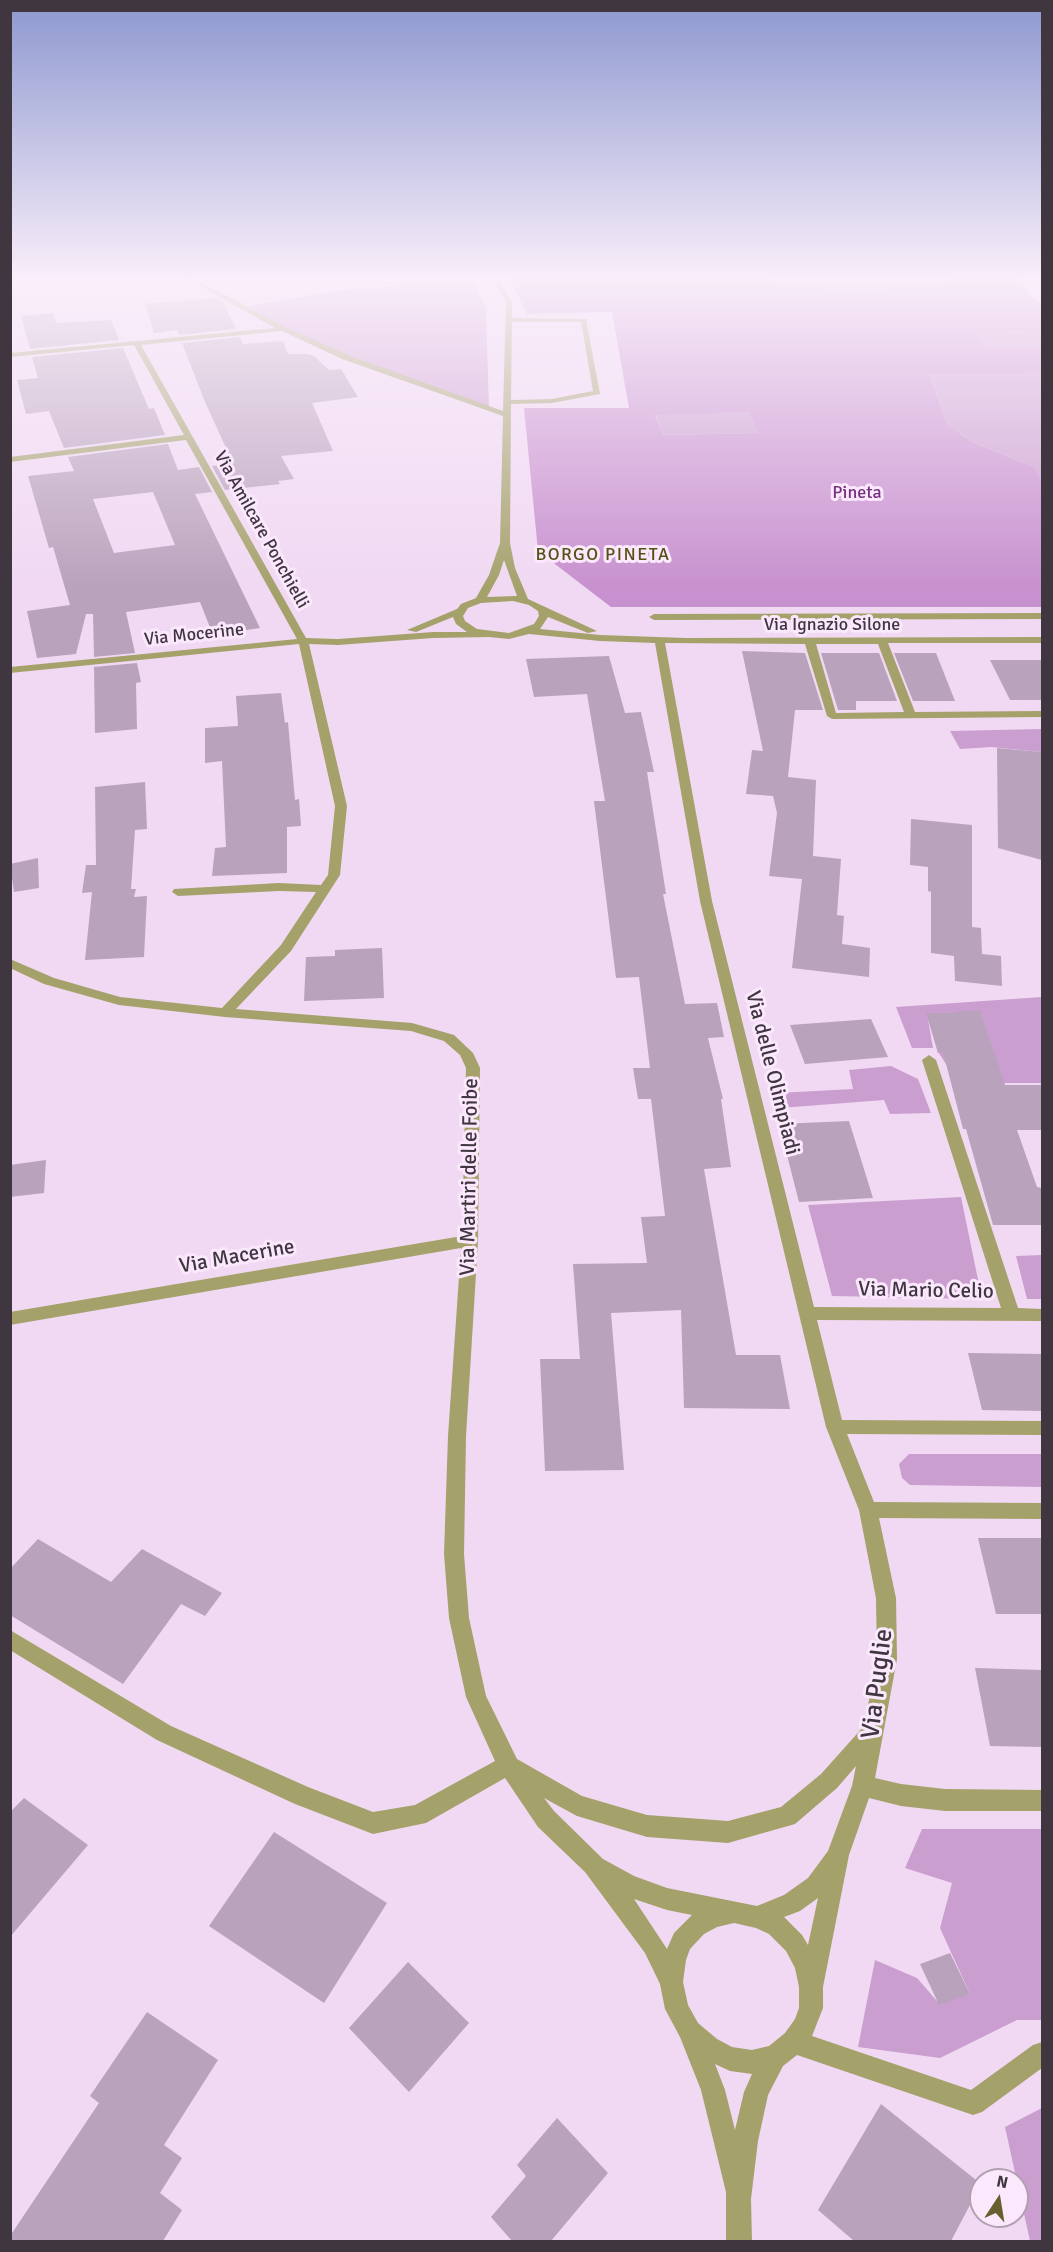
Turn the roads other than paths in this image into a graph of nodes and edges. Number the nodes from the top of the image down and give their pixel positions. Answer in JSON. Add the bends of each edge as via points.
{"nodes":[{"id":1,"x":157,"y":380,"type":"edge"},
{"id":2,"x":406,"y":380,"type":"edge"},
{"id":3,"x":508,"y":380,"type":"edge"},
{"id":4,"x":595,"y":380,"type":"edge"},
{"id":5,"x":507,"y":402,"type":"junction"},
{"id":6,"x":507,"y":415,"type":"junction"},
{"id":7,"x":190,"y":437,"type":"junction"},
{"id":8,"x":10,"y":460,"type":"edge"},
{"id":9,"x":505,"y":543,"type":"junction"},
{"id":10,"x":479,"y":600,"type":"junction"},
{"id":11,"x":524,"y":600,"type":"junction"},
{"id":12,"x":460,"y":611,"type":"junction"},
{"id":13,"x":543,"y":611,"type":"junction"},
{"id":14,"x":1042,"y":616,"type":"edge"},
{"id":15,"x":654,"y":617,"type":"dead end"},
{"id":16,"x":530,"y":631,"type":"junction"},
{"id":17,"x":813,"y":631,"type":"junction"},
{"id":18,"x":485,"y":634,"type":"junction"},
{"id":19,"x":380,"y":638,"type":"junction"},
{"id":20,"x":621,"y":639,"type":"junction"},
{"id":21,"x":659,"y":640,"type":"junction"},
{"id":22,"x":1042,"y":640,"type":"edge"},
{"id":23,"x":303,"y":641,"type":"junction"},
{"id":24,"x":882,"y":641,"type":"junction"},
{"id":25,"x":10,"y":670,"type":"edge"},
{"id":26,"x":1042,"y":714,"type":"edge"},
{"id":27,"x":910,"y":715,"type":"junction"},
{"id":28,"x":325,"y":889,"type":"junction"},
{"id":29,"x":178,"y":892,"type":"dead end"},
{"id":30,"x":10,"y":963,"type":"edge"},
{"id":31,"x":225,"y":1012,"type":"junction"},
{"id":32,"x":929,"y":1060,"type":"dead end"},
{"id":33,"x":470,"y":1241,"type":"junction"},
{"id":34,"x":808,"y":1313,"type":"junction"},
{"id":35,"x":1012,"y":1315,"type":"junction"},
{"id":36,"x":1042,"y":1315,"type":"edge"},
{"id":37,"x":10,"y":1318,"type":"edge"},
{"id":38,"x":835,"y":1427,"type":"junction"},
{"id":39,"x":1042,"y":1428,"type":"edge"},
{"id":40,"x":867,"y":1510,"type":"junction"},
{"id":41,"x":1042,"y":1511,"type":"edge"},
{"id":42,"x":10,"y":1639,"type":"edge"},
{"id":43,"x":874,"y":1730,"type":"junction"},
{"id":44,"x":508,"y":1766,"type":"junction"},
{"id":45,"x":863,"y":1786,"type":"junction"},
{"id":46,"x":1042,"y":1801,"type":"edge"},
{"id":47,"x":838,"y":1855,"type":"junction"},
{"id":48,"x":593,"y":1864,"type":"junction"},
{"id":49,"x":734,"y":1912,"type":"junction"},
{"id":50,"x":757,"y":1917,"type":"junction"},
{"id":51,"x":671,"y":1982,"type":"junction"},
{"id":52,"x":812,"y":1987,"type":"junction"},
{"id":53,"x":690,"y":2031,"type":"junction"},
{"id":54,"x":794,"y":2042,"type":"junction"},
{"id":55,"x":1042,"y":2054,"type":"edge"},
{"id":56,"x":774,"y":2056,"type":"junction"},
{"id":57,"x":738,"y":2199,"type":"junction"},
{"id":58,"x":739,"y":2241,"type":"edge"}],
"edges":[{"from":1,"to":7,"type":"street","name":"Via Amilcare Ponchielli"},
{"from":2,"to":6,"type":"street"},
{"from":3,"to":5,"type":"street"},
{"from":4,"to":5,"type":"street","via":[[597,392],[552,401]]},
{"from":5,"to":6,"type":"street"},
{"from":6,"to":9,"type":"street"},
{"from":7,"to":8,"type":"street"},
{"from":7,"to":23,"type":"street","name":"Via Amilcare Ponchielli"},
{"from":9,"to":10,"type":"street","via":[[494,575]]},
{"from":9,"to":11,"type":"street","via":[[510,568]]},
{"from":10,"to":11,"type":"street"},
{"from":10,"to":12,"type":"street","name":"Via Mocerine"},
{"from":11,"to":13,"type":"street","name":"Via Ignazio Silone"},
{"from":12,"to":18,"type":"street","via":[[460,622]]},
{"from":12,"to":19,"type":"street","name":"Via Mocerine","via":[[427,626]]},
{"from":13,"to":16,"type":"street","via":[[543,621]]},
{"from":13,"to":20,"type":"street","name":"Via Ignazio Silone"},
{"from":14,"to":17,"type":"street"},
{"from":15,"to":17,"type":"street"},
{"from":16,"to":18,"type":"street","name":"Via Mocerine","via":[[509,636]]},
{"from":16,"to":20,"type":"street","name":"Via Ignazio Silone"},
{"from":17,"to":21,"type":"street","name":"Via Ignazio Silone"},
{"from":17,"to":24,"type":"street","name":"Via Ignazio Silone"},
{"from":17,"to":27,"type":"street","via":[[832,716]]},
{"from":18,"to":19,"type":"street","name":"Via Mocerine"},
{"from":19,"to":23,"type":"street","name":"Via Mocerine"},
{"from":20,"to":21,"type":"street","name":"Via Ignazio Silone"},
{"from":21,"to":34,"type":"street","name":"Via delle Olimpiadi","via":[[706,901]]},
{"from":22,"to":24,"type":"street","name":"Via Ignazio Silone"},
{"from":23,"to":25,"type":"street","name":"Via Mocerine"},
{"from":23,"to":28,"type":"street","name":"Via Amilcare Ponchielli","via":[[341,806],[334,875]]},
{"from":24,"to":27,"type":"street"},
{"from":26,"to":27,"type":"street"},
{"from":28,"to":29,"type":"street"},
{"from":28,"to":31,"type":"street","name":"Via Amilcare Ponchielli","via":[[286,948]]},
{"from":30,"to":31,"type":"street","name":"Via Martiri delle Foibe","via":[[49,981],[108,998],[141,1005]]},
{"from":31,"to":33,"type":"street","name":"Via Martiri delle Foibe","via":[[412,1027],[438,1033],[459,1045],[473,1068]]},
{"from":32,"to":35,"type":"street"},
{"from":33,"to":37,"type":"street","name":"Via Macerine"},
{"from":33,"to":44,"type":"street","name":"Via Martiri delle Foibe","via":[[457,1436],[454,1554],[459,1618],[476,1697]]},
{"from":34,"to":35,"type":"street","name":"Via Mario Celio"},
{"from":34,"to":38,"type":"street","name":"Via delle Olimpiadi"},
{"from":35,"to":36,"type":"street","name":"Via Mario Celio"},
{"from":38,"to":39,"type":"street"},
{"from":38,"to":40,"type":"street","name":"Via delle Olimpiadi"},
{"from":40,"to":41,"type":"street"},
{"from":40,"to":43,"type":"street","name":"Via Puglie","via":[[886,1598],[886,1659]]},
{"from":42,"to":44,"type":"street","via":[[164,1733],[373,1823],[418,1815]]},
{"from":43,"to":44,"type":"street","via":[[829,1781],[787,1816],[728,1832],[647,1826],[577,1805]]},
{"from":43,"to":45,"type":"street","name":"Via Puglie"},
{"from":44,"to":48,"type":"street","name":"Via Martiri delle Foibe","via":[[546,1819]]},
{"from":45,"to":46,"type":"street","via":[[945,1800]]},
{"from":45,"to":47,"type":"street","name":"Via Puglie"},
{"from":47,"to":50,"type":"street","name":"Via Puglie","via":[[816,1886],[792,1903]]},
{"from":47,"to":52,"type":"street","name":"Via Puglie"},
{"from":48,"to":49,"type":"street","name":"Via Martiri delle Foibe","via":[[628,1885],[667,1899]]},
{"from":48,"to":51,"type":"street","name":"Via Martiri delle Foibe","via":[[648,1937]]},
{"from":49,"to":50,"type":"street"},
{"from":49,"to":51,"type":"street","via":[[714,1916],[696,1926],[682,1941]]},
{"from":50,"to":52,"type":"street","via":[[777,1926],[794,1943],[806,1964]]},
{"from":51,"to":53,"type":"street","via":[[677,2009]]},
{"from":52,"to":54,"type":"street","via":[[811,2008]]},
{"from":53,"to":56,"type":"street","via":[[708,2048],[729,2058],[752,2062]]},
{"from":53,"to":57,"type":"street","via":[[713,2090]]},
{"from":54,"to":55,"type":"street","via":[[973,2103]]},
{"from":54,"to":56,"type":"street"},
{"from":56,"to":57,"type":"street","via":[[756,2092]]},
{"from":57,"to":58,"type":"street"}]}
